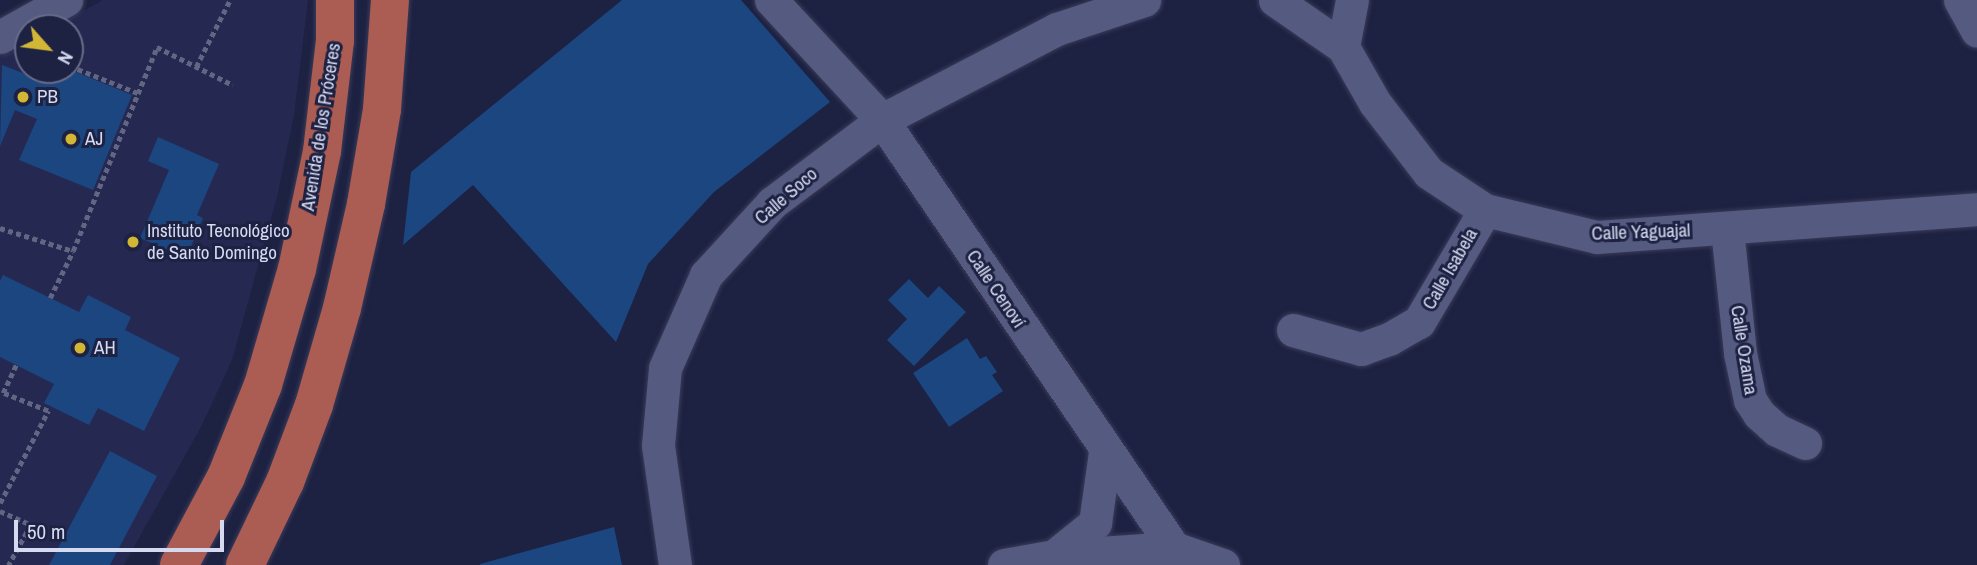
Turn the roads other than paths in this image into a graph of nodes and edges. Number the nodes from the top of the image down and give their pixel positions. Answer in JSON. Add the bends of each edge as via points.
{"nodes":[{"id":1,"x":65,"y":0,"type":"edge"},
{"id":2,"x":335,"y":0,"type":"edge"},
{"id":3,"x":390,"y":0,"type":"edge"},
{"id":4,"x":771,"y":0,"type":"edge"},
{"id":5,"x":1144,"y":0,"type":"edge"},
{"id":6,"x":1275,"y":0,"type":"edge"},
{"id":7,"x":1352,"y":0,"type":"edge"},
{"id":8,"x":1960,"y":0,"type":"edge"},
{"id":9,"x":1977,"y":31,"type":"edge"},
{"id":10,"x":0,"y":37,"type":"edge"},
{"id":11,"x":1343,"y":47,"type":"junction"},
{"id":12,"x":882,"y":120,"type":"junction"},
{"id":13,"x":1977,"y":209,"type":"edge"},
{"id":14,"x":1485,"y":210,"type":"junction"},
{"id":15,"x":1727,"y":229,"type":"junction"},
{"id":16,"x":1293,"y":330,"type":"dead end"},
{"id":17,"x":1805,"y":443,"type":"dead end"},
{"id":18,"x":1105,"y":452,"type":"junction"},
{"id":19,"x":1174,"y":548,"type":"junction"},
{"id":20,"x":1054,"y":556,"type":"junction"},
{"id":21,"x":179,"y":565,"type":"edge"},
{"id":22,"x":245,"y":565,"type":"edge"},
{"id":23,"x":675,"y":565,"type":"edge"},
{"id":24,"x":1003,"y":565,"type":"edge"},
{"id":25,"x":1223,"y":565,"type":"edge"}],
"edges":[{"from":1,"to":10,"type":"street"},
{"from":2,"to":21,"type":"main road","name":"Avenida de los Próceres","via":[[335,41],[322,151],[297,269],[263,385],[226,477]]},
{"from":3,"to":22,"type":"main road","via":[[382,108],[342,308],[314,405],[285,482]]},
{"from":4,"to":12,"type":"street","name":"Calle Cenoví"},
{"from":5,"to":12,"type":"street","name":"Calle Soco","via":[[1057,29]]},
{"from":6,"to":11,"type":"street"},
{"from":7,"to":11,"type":"street"},
{"from":8,"to":9,"type":"street"},
{"from":11,"to":14,"type":"street","name":"Calle Yaguajal","via":[[1375,103],[1429,173]]},
{"from":12,"to":18,"type":"street","name":"Calle Cenoví"},
{"from":12,"to":23,"type":"street","name":"Calle Soco","via":[[772,203],[706,275],[665,368],[657,445]]},
{"from":13,"to":15,"type":"street","name":"Calle Yaguajal"},
{"from":14,"to":15,"type":"street","name":"Calle Yaguajal","via":[[1597,237]]},
{"from":14,"to":16,"type":"street","name":"Calle Isabela","via":[[1419,322],[1361,349]]},
{"from":15,"to":17,"type":"street","name":"Calle Ozama","via":[[1750,400],[1777,430]]},
{"from":18,"to":19,"type":"street","name":"Calle Cenoví"},
{"from":18,"to":20,"type":"street","via":[[1095,523]]},
{"from":19,"to":20,"type":"street"},
{"from":19,"to":25,"type":"street"},
{"from":20,"to":24,"type":"street"}]}
